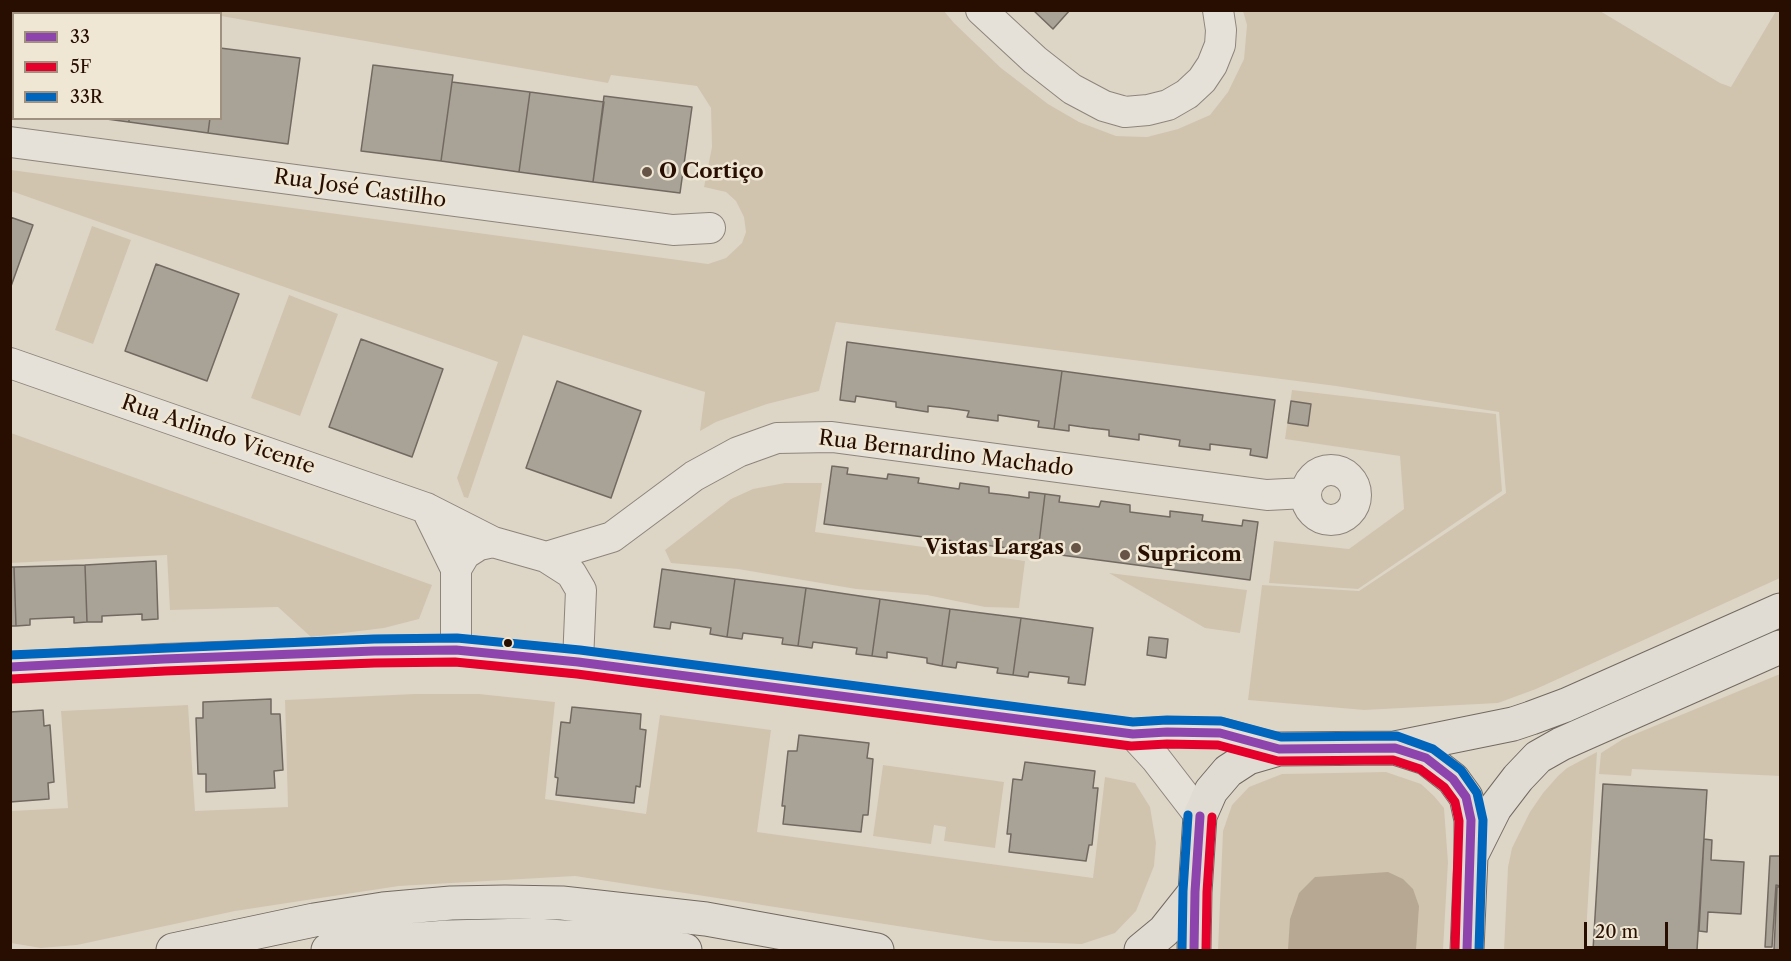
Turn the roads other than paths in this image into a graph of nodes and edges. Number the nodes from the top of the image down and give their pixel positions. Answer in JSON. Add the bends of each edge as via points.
{"nodes":[{"id":1,"x":981,"y":10,"type":"edge"},
{"id":2,"x":1220,"y":20,"type":"edge"},
{"id":3,"x":10,"y":142,"type":"edge"},
{"id":4,"x":710,"y":228,"type":"dead end"},
{"id":5,"x":10,"y":363,"type":"edge"},
{"id":6,"x":1306,"y":493,"type":"dead end"},
{"id":7,"x":426,"y":508,"type":"junction"},
{"id":8,"x":612,"y":537,"type":"junction"},
{"id":9,"x":493,"y":542,"type":"junction"},
{"id":10,"x":546,"y":557,"type":"junction"},
{"id":11,"x":456,"y":569,"type":"junction"},
{"id":12,"x":581,"y":590,"type":"junction"},
{"id":13,"x":1780,"y":610,"type":"edge"},
{"id":14,"x":1780,"y":647,"type":"edge"},
{"id":15,"x":456,"y":650,"type":"junction"},
{"id":16,"x":578,"y":662,"type":"junction"},
{"id":17,"x":10,"y":667,"type":"edge"},
{"id":18,"x":1133,"y":734,"type":"junction"},
{"id":19,"x":1395,"y":748,"type":"junction"},
{"id":20,"x":1279,"y":749,"type":"junction"},
{"id":21,"x":1200,"y":816,"type":"junction"},
{"id":22,"x":1471,"y":856,"type":"junction"},
{"id":23,"x":1194,"y":892,"type":"junction"},
{"id":24,"x":173,"y":951,"type":"edge"},
{"id":25,"x":328,"y":951,"type":"edge"},
{"id":26,"x":685,"y":951,"type":"edge"},
{"id":27,"x":877,"y":951,"type":"edge"},
{"id":28,"x":1141,"y":951,"type":"edge"},
{"id":29,"x":1194,"y":951,"type":"edge"},
{"id":30,"x":1467,"y":951,"type":"edge"}],
"edges":[{"from":1,"to":2,"type":"street","via":[[1072,89],[1125,112],[1168,105],[1202,80],[1220,45]]},
{"from":3,"to":4,"type":"street","name":"Rua José Castilho","via":[[673,230]]},
{"from":5,"to":7,"type":"street","name":"Rua Arlindo Vicente"},
{"from":6,"to":8,"type":"street","name":"Rua Bernardino Machado","via":[[1267,495],[832,437],[777,438],[738,452],[694,476]]},
{"from":7,"to":9,"type":"street","name":"Rua Arlindo Vicente"},
{"from":7,"to":11,"type":"street"},
{"from":8,"to":10,"type":"street"},
{"from":8,"to":12,"type":"street"},
{"from":9,"to":10,"type":"street","name":"Rua Arlindo Vicente"},
{"from":9,"to":11,"type":"street","via":[[465,554]]},
{"from":10,"to":12,"type":"street","name":"Rua Arlindo Vicente","via":[[571,573]]},
{"from":11,"to":15,"type":"street"},
{"from":12,"to":16,"type":"street"},
{"from":13,"to":19,"type":"main road","via":[[1531,718]]},
{"from":14,"to":22,"type":"main road","via":[[1561,744],[1538,758],[1495,808]]},
{"from":15,"to":16,"type":"street"},
{"from":15,"to":17,"type":"street"},
{"from":16,"to":18,"type":"street"},
{"from":18,"to":20,"type":"street","via":[[1220,733]]},
{"from":18,"to":21,"type":"street"},
{"from":19,"to":20,"type":"main road"},
{"from":19,"to":22,"type":"main road","via":[[1426,759],[1453,778],[1466,797]]},
{"from":20,"to":21,"type":"main road","via":[[1248,758],[1228,771],[1211,791]]},
{"from":21,"to":23,"type":"main road"},
{"from":22,"to":30,"type":"main road"},
{"from":23,"to":28,"type":"main road","via":[[1164,931]]},
{"from":23,"to":29,"type":"main road"},
{"from":24,"to":27,"type":"main road","via":[[383,909],[505,902],[562,903],[706,919]]},
{"from":25,"to":26,"type":"main road","via":[[436,938],[530,935],[599,939]]}]}
